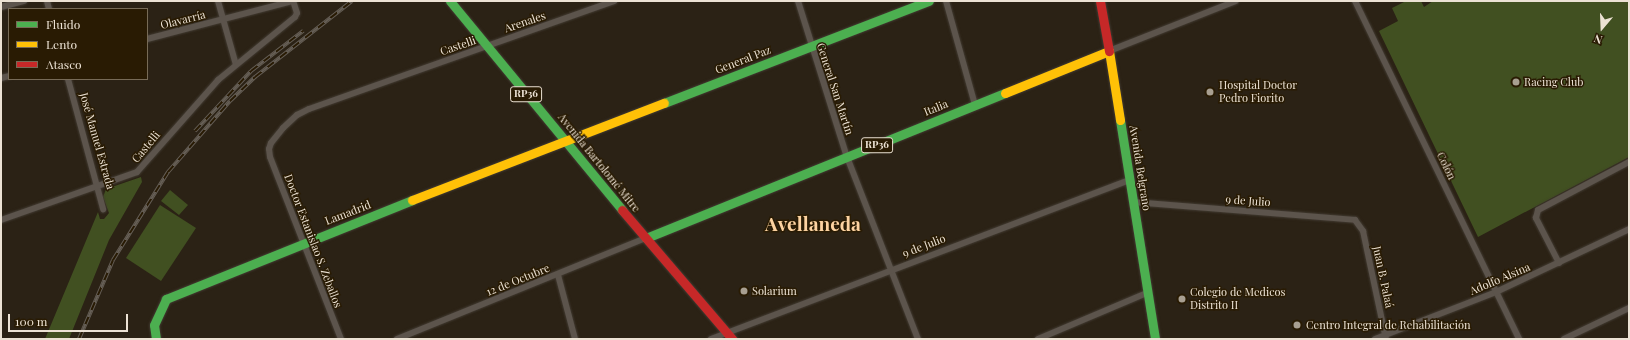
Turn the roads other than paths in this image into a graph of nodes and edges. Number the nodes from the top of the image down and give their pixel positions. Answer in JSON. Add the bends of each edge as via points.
{"nodes":[{"id":1,"x":24,"y":1,"type":"edge"},
{"id":2,"x":218,"y":1,"type":"edge"},
{"id":3,"x":293,"y":1,"type":"edge"},
{"id":4,"x":450,"y":1,"type":"edge"},
{"id":5,"x":614,"y":1,"type":"edge"},
{"id":6,"x":798,"y":1,"type":"edge"},
{"id":7,"x":929,"y":1,"type":"edge"},
{"id":8,"x":946,"y":1,"type":"edge"},
{"id":9,"x":1100,"y":1,"type":"edge"},
{"id":10,"x":1236,"y":1,"type":"edge"},
{"id":11,"x":1355,"y":1,"type":"edge"},
{"id":12,"x":1,"y":7,"type":"edge"},
{"id":13,"x":223,"y":20,"type":"junction"},
{"id":14,"x":148,"y":39,"type":"edge"},
{"id":15,"x":487,"y":46,"type":"junction"},
{"id":16,"x":811,"y":47,"type":"junction"},
{"id":17,"x":1109,"y":51,"type":"junction"},
{"id":18,"x":236,"y":65,"type":"junction"},
{"id":19,"x":68,"y":80,"type":"edge"},
{"id":20,"x":975,"y":105,"type":"junction"},
{"id":21,"x":566,"y":142,"type":"junction"},
{"id":22,"x":269,"y":149,"type":"joint"},
{"id":23,"x":847,"y":157,"type":"junction"},
{"id":24,"x":1629,"y":162,"type":"edge"},
{"id":25,"x":1130,"y":180,"type":"junction"},
{"id":26,"x":97,"y":185,"type":"junction"},
{"id":27,"x":1133,"y":202,"type":"junction"},
{"id":28,"x":104,"y":209,"type":"dead end"},
{"id":29,"x":1,"y":220,"type":"edge"},
{"id":30,"x":1360,"y":224,"type":"joint"},
{"id":31,"x":1629,"y":229,"type":"edge"},
{"id":32,"x":646,"y":238,"type":"junction"},
{"id":33,"x":302,"y":243,"type":"junction"},
{"id":34,"x":1559,"y":263,"type":"junction"},
{"id":35,"x":890,"y":270,"type":"junction"},
{"id":36,"x":558,"y":275,"type":"junction"},
{"id":37,"x":1496,"y":292,"type":"junction"},
{"id":38,"x":1147,"y":293,"type":"junction"},
{"id":39,"x":1629,"y":308,"type":"edge"},
{"id":40,"x":729,"y":336,"type":"edge"},
{"id":41,"x":1387,"y":338,"type":"edge"},
{"id":42,"x":156,"y":339,"type":"edge"},
{"id":43,"x":341,"y":339,"type":"edge"},
{"id":44,"x":397,"y":339,"type":"edge"},
{"id":45,"x":575,"y":339,"type":"edge"},
{"id":46,"x":711,"y":339,"type":"edge"},
{"id":47,"x":918,"y":339,"type":"edge"},
{"id":48,"x":1038,"y":339,"type":"edge"},
{"id":49,"x":1155,"y":339,"type":"edge"},
{"id":50,"x":1375,"y":339,"type":"edge"},
{"id":51,"x":1520,"y":339,"type":"edge"},
{"id":52,"x":1564,"y":339,"type":"edge"}],
"edges":[{"from":1,"to":12,"type":"street"},
{"from":2,"to":13,"type":"street"},
{"from":3,"to":13,"type":"street","name":"Olavarría"},
{"from":3,"to":18,"type":"street","name":"Castelli","via":[[297,13],[295,17]]},
{"from":4,"to":15,"type":"main road","name":"Avenida Bartolomé Mitre","number":"RP36"},
{"from":5,"to":15,"type":"street","name":"Arenales"},
{"from":6,"to":16,"type":"street","name":"General San Martín"},
{"from":7,"to":16,"type":"main road","name":"General Paz"},
{"from":8,"to":20,"type":"street"},
{"from":9,"to":17,"type":"main road","name":"Avenida Belgrano"},
{"from":10,"to":17,"type":"street","name":"Italia"},
{"from":11,"to":37,"type":"street","name":"Colón"},
{"from":13,"to":14,"type":"street","name":"Olavarría"},
{"from":13,"to":18,"type":"street"},
{"from":15,"to":21,"type":"main road","name":"Avenida Bartolomé Mitre","number":"RP36"},
{"from":15,"to":22,"type":"street","name":"Castelli","via":[[308,109],[289,121]]},
{"from":16,"to":21,"type":"main road","name":"General Paz"},
{"from":16,"to":23,"type":"street","name":"General San Martín"},
{"from":17,"to":20,"type":"main road","name":"Italia","number":"RP36"},
{"from":17,"to":25,"type":"main road","name":"Avenida Belgrano"},
{"from":18,"to":26,"type":"street","name":"Castelli","via":[[205,94],[137,172]]},
{"from":19,"to":26,"type":"street","name":"José Manuel Estrada"},
{"from":20,"to":23,"type":"main road","name":"Italia","number":"RP36"},
{"from":21,"to":32,"type":"main road","name":"Avenida Bartolomé Mitre","number":"RP36"},
{"from":21,"to":33,"type":"main road","name":"Lamadrid"},
{"from":22,"to":33,"type":"street","name":"Doctor Estanislao S. Zeballos"},
{"from":23,"to":32,"type":"main road","name":"Italia","number":"RP36"},
{"from":23,"to":35,"type":"street","name":"General San Martín"},
{"from":24,"to":34,"type":"street","via":[[1536,213]]},
{"from":25,"to":27,"type":"main road","name":"Avenida Belgrano"},
{"from":25,"to":35,"type":"street","name":"9 de Julio"},
{"from":26,"to":28,"type":"street","name":"José Manuel Estrada"},
{"from":26,"to":29,"type":"street","name":"Castelli"},
{"from":27,"to":30,"type":"street","name":"9 de Julio","via":[[1348,218]]},
{"from":27,"to":38,"type":"main road","name":"Avenida Belgrano"},
{"from":30,"to":41,"type":"street","name":"Juan B. Palaá"},
{"from":31,"to":34,"type":"street","name":"Adolfo Alsina"},
{"from":32,"to":36,"type":"street","name":"12 de Octubre"},
{"from":32,"to":40,"type":"main road","name":"Avenida Bartolomé Mitre","number":"RP36"},
{"from":33,"to":42,"type":"main road","name":"Lamadrid","via":[[166,299],[154,325]]},
{"from":33,"to":43,"type":"street","name":"Doctor Estanislao S. Zeballos"},
{"from":34,"to":37,"type":"street","name":"Adolfo Alsina"},
{"from":35,"to":40,"type":"street","name":"9 de Julio"},
{"from":35,"to":47,"type":"street","name":"General San Martín"},
{"from":36,"to":44,"type":"street","name":"12 de Octubre"},
{"from":36,"to":45,"type":"street"},
{"from":37,"to":41,"type":"street","name":"Adolfo Alsina"},
{"from":37,"to":51,"type":"street","name":"Colón"},
{"from":38,"to":48,"type":"street"},
{"from":38,"to":49,"type":"main road","name":"Avenida Belgrano"},
{"from":39,"to":52,"type":"street"},
{"from":40,"to":46,"type":"street","name":"9 de Julio"},
{"from":41,"to":50,"type":"street","name":"Adolfo Alsina"}]}
